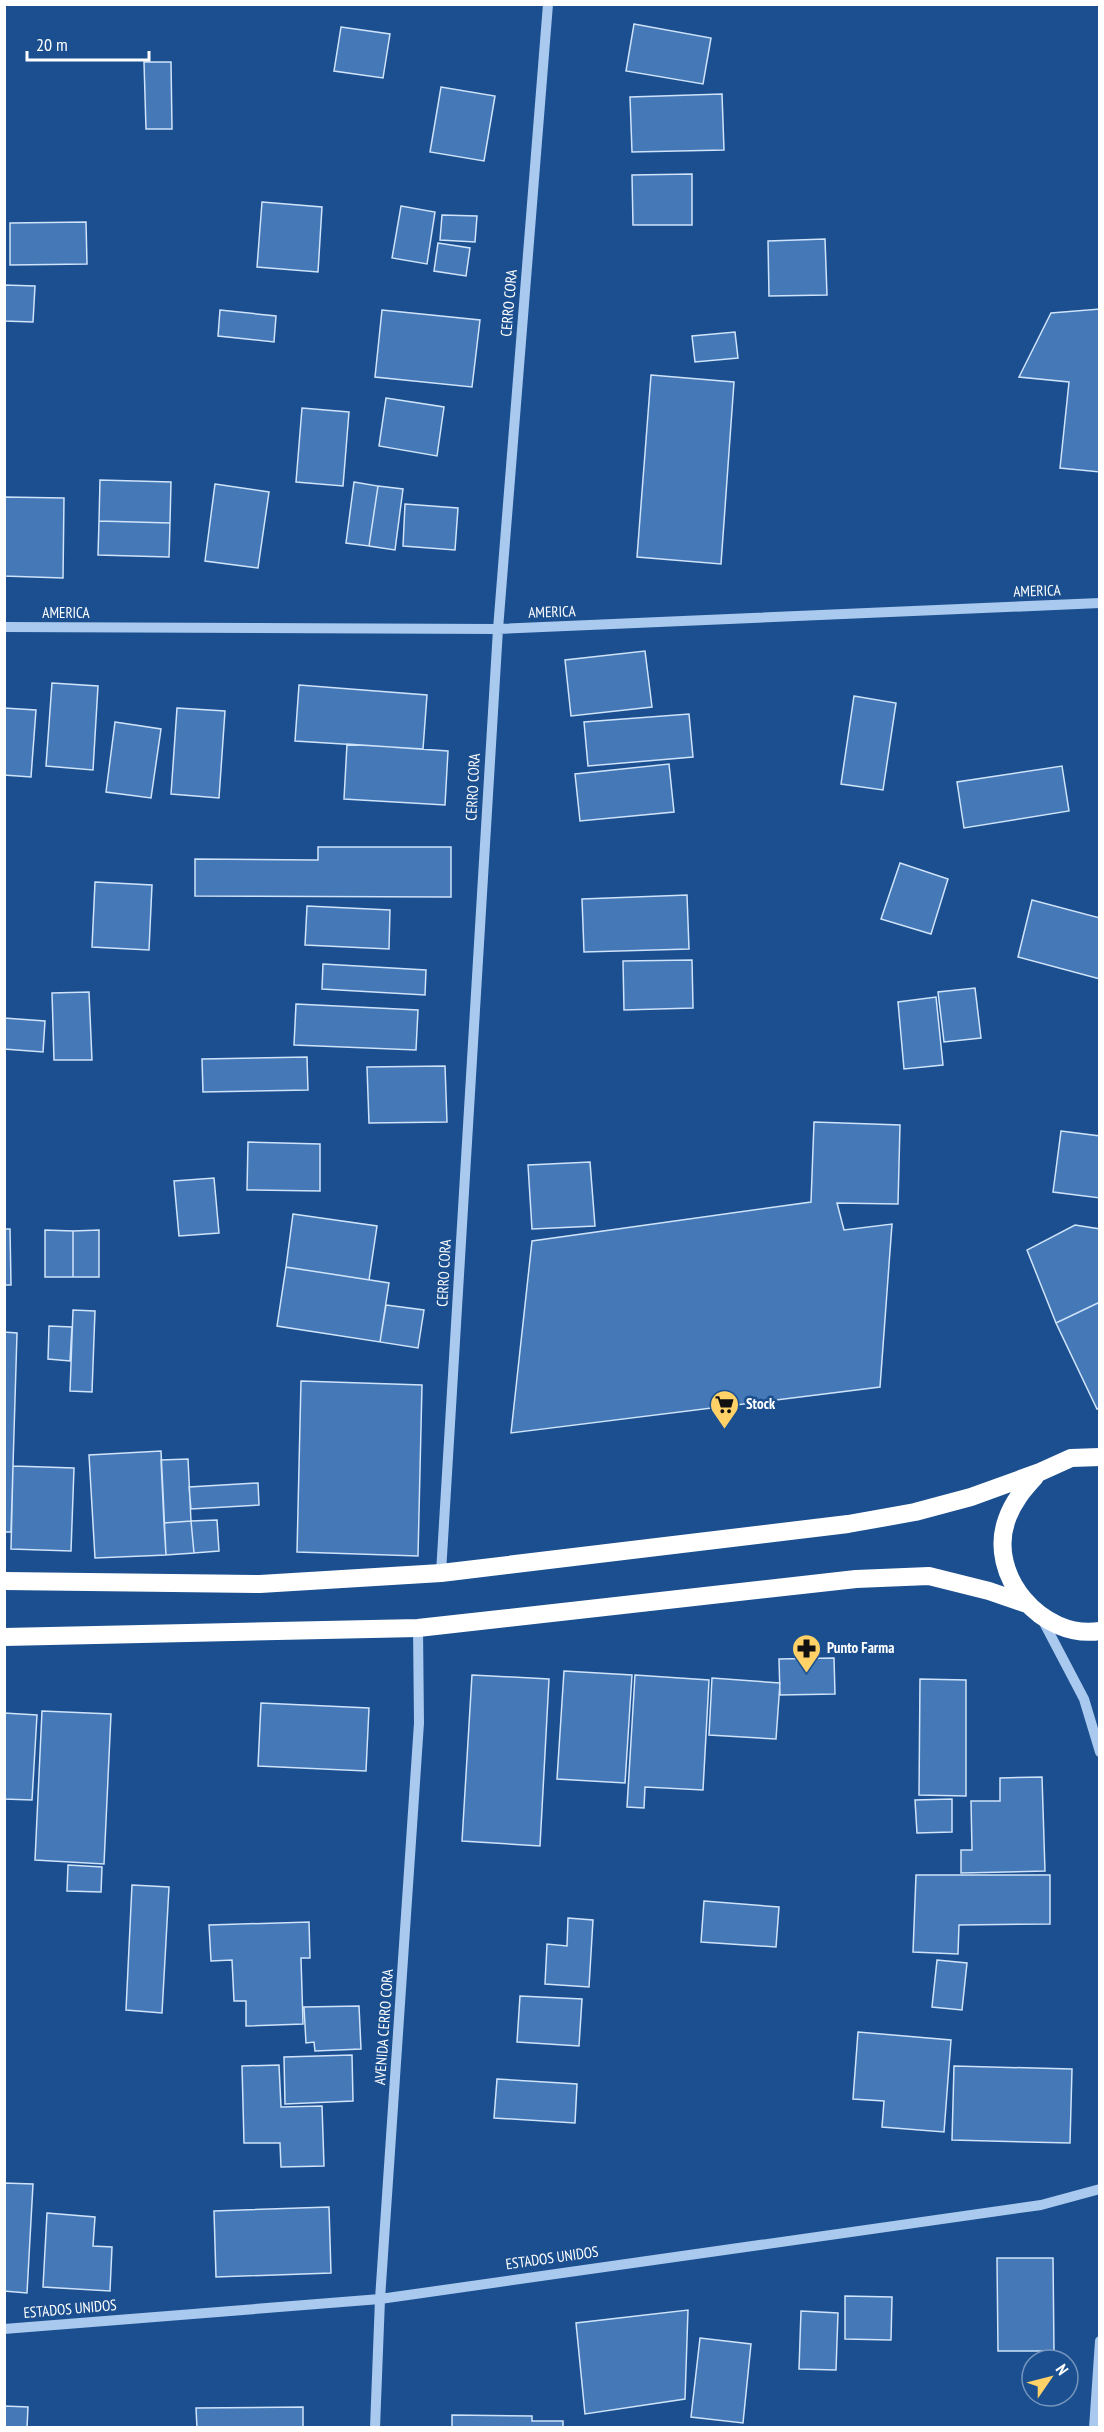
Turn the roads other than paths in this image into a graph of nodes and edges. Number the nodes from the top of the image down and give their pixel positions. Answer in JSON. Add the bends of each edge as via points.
{"nodes":[{"id":1,"x":548,"y":4,"type":"edge"},
{"id":2,"x":1100,"y":603,"type":"edge"},
{"id":3,"x":4,"y":627,"type":"edge"},
{"id":4,"x":498,"y":629,"type":"junction"},
{"id":5,"x":1100,"y":1448,"type":"edge"},
{"id":6,"x":1100,"y":1457,"type":"edge"},
{"id":7,"x":1071,"y":1458,"type":"junction"},
{"id":8,"x":1040,"y":1472,"type":"junction"},
{"id":9,"x":441,"y":1573,"type":"junction"},
{"id":10,"x":4,"y":1581,"type":"edge"},
{"id":11,"x":1034,"y":1610,"type":"junction"},
{"id":12,"x":418,"y":1628,"type":"junction"},
{"id":13,"x":1100,"y":1631,"type":"edge"},
{"id":14,"x":4,"y":1637,"type":"edge"},
{"id":15,"x":1100,"y":1752,"type":"edge"},
{"id":16,"x":1100,"y":2189,"type":"edge"},
{"id":17,"x":380,"y":2299,"type":"junction"},
{"id":18,"x":4,"y":2329,"type":"edge"},
{"id":19,"x":1100,"y":2341,"type":"edge"},
{"id":20,"x":375,"y":2427,"type":"edge"},
{"id":21,"x":1094,"y":2427,"type":"edge"}],
"edges":[{"from":1,"to":4,"type":"street","name":"CERRO CORA"},
{"from":2,"to":4,"type":"street","name":"AMERICA"},
{"from":3,"to":4,"type":"street","name":"AMERICA"},
{"from":4,"to":9,"type":"street","name":"CERRO CORA"},
{"from":5,"to":7,"type":"highway"},
{"from":6,"to":7,"type":"highway"},
{"from":7,"to":8,"type":"highway"},
{"from":8,"to":9,"type":"highway","via":[[971,1497],[848,1524]]},
{"from":8,"to":11,"type":"highway","via":[[1019,1493],[1006,1520],[1003,1550],[1010,1579]]},
{"from":9,"to":10,"type":"highway","via":[[260,1584]]},
{"from":11,"to":12,"type":"highway","via":[[989,1591],[929,1576],[856,1579]]},
{"from":11,"to":13,"type":"highway","via":[[1064,1628]]},
{"from":11,"to":15,"type":"street","via":[[1084,1699]]},
{"from":12,"to":14,"type":"highway"},
{"from":12,"to":17,"type":"street","name":"AVENIDA CERRO CORA","via":[[419,1723]]},
{"from":16,"to":17,"type":"street","name":"ESTADOS UNIDOS","via":[[1041,2205]]},
{"from":17,"to":18,"type":"street","name":"ESTADOS UNIDOS"},
{"from":17,"to":20,"type":"street","name":"AVENIDA CERRO CORA"},
{"from":19,"to":21,"type":"street"}]}
